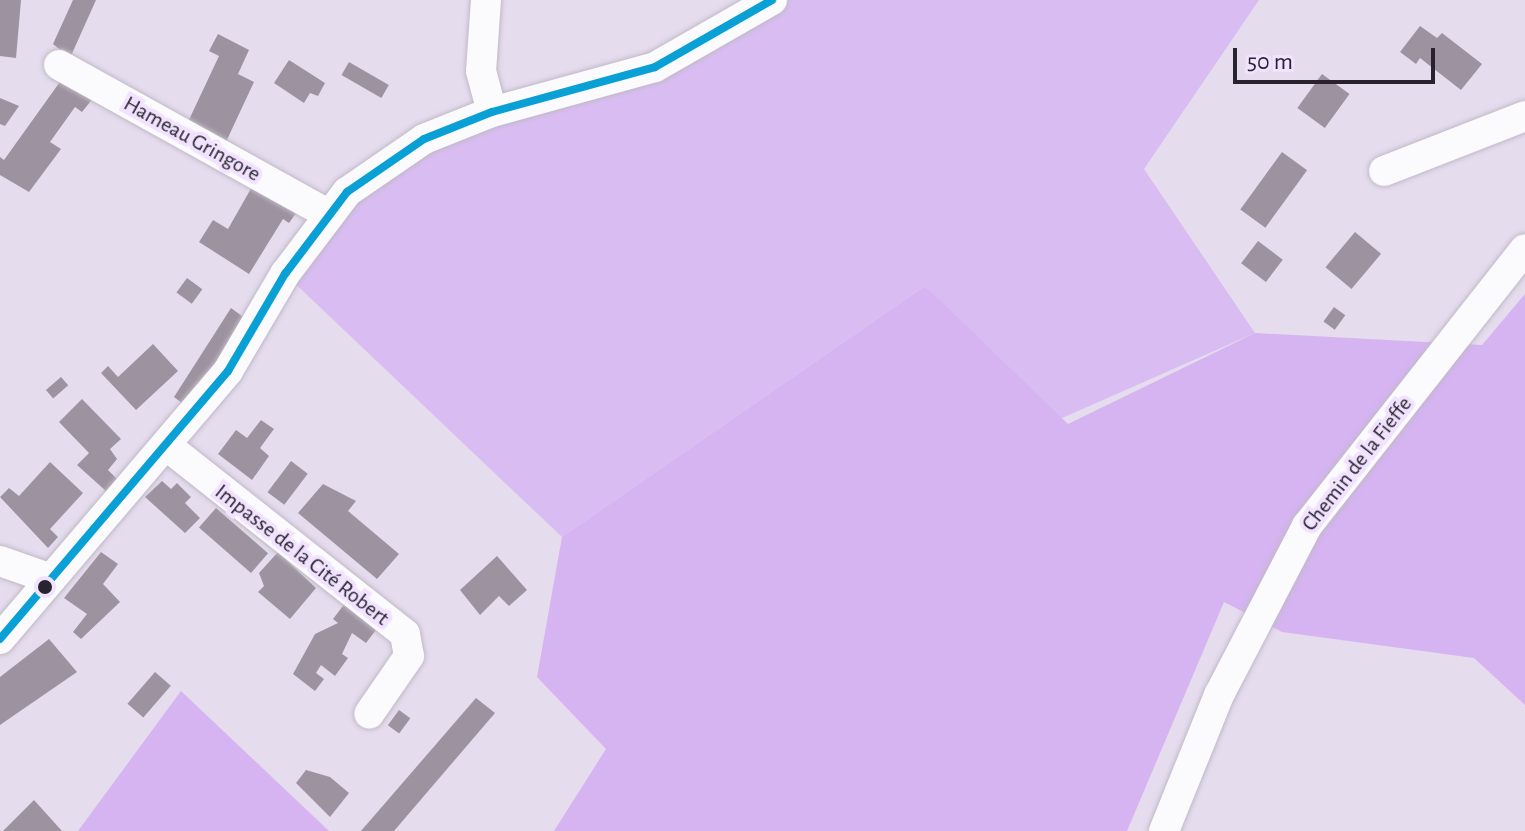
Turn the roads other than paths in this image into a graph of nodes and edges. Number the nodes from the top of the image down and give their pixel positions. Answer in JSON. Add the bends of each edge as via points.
{"nodes":[{"id":1,"x":486,"y":0,"type":"edge"},
{"id":2,"x":772,"y":0,"type":"edge"},
{"id":3,"x":59,"y":65,"type":"dead end"},
{"id":4,"x":492,"y":112,"type":"junction"},
{"id":5,"x":1525,"y":116,"type":"edge"},
{"id":6,"x":1384,"y":171,"type":"dead end"},
{"id":7,"x":326,"y":213,"type":"junction"},
{"id":8,"x":1525,"y":249,"type":"edge"},
{"id":9,"x":167,"y":446,"type":"junction"},
{"id":10,"x":0,"y":561,"type":"edge"},
{"id":11,"x":51,"y":579,"type":"junction"},
{"id":12,"x":0,"y":639,"type":"edge"},
{"id":13,"x":369,"y":714,"type":"dead end"},
{"id":14,"x":1164,"y":831,"type":"edge"}],
"edges":[{"from":1,"to":4,"type":"street","via":[[481,71]]},
{"from":2,"to":4,"type":"street","via":[[655,67]]},
{"from":3,"to":7,"type":"street","name":"Hameau Gringore"},
{"from":4,"to":7,"type":"street","via":[[424,139],[378,167]]},
{"from":5,"to":6,"type":"street"},
{"from":7,"to":9,"type":"street","via":[[228,371]]},
{"from":8,"to":14,"type":"street","name":"Chemin de la Fieffe","via":[[1307,526],[1219,695]]},
{"from":9,"to":11,"type":"street"},
{"from":9,"to":13,"type":"street","name":"Impasse de la Cité Robert","via":[[405,634],[409,656]]},
{"from":10,"to":11,"type":"street"},
{"from":11,"to":12,"type":"street"}]}
